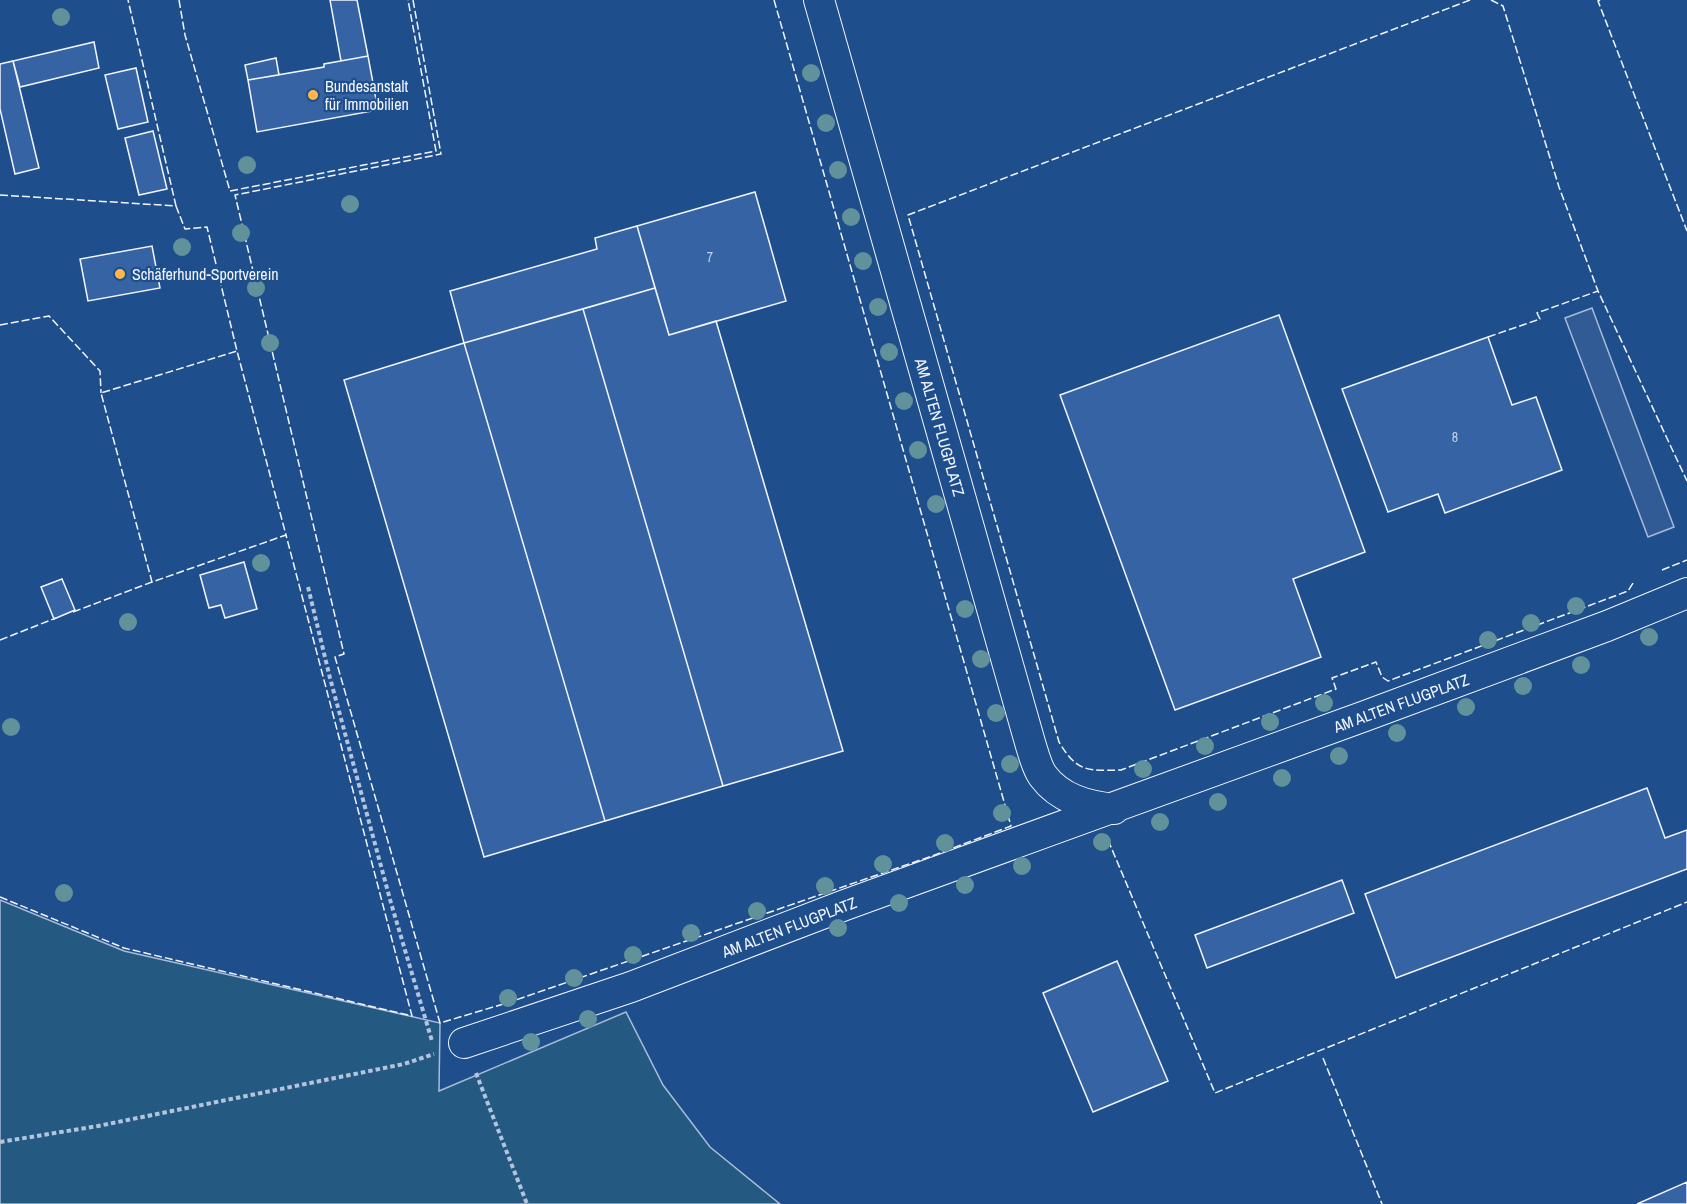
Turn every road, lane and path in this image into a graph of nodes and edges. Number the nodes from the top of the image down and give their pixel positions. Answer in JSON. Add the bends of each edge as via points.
{"nodes":[{"id":1,"x":819,"y":0,"type":"edge"},
{"id":2,"x":308,"y":587,"type":"dead end"},
{"id":3,"x":1687,"y":593,"type":"edge"},
{"id":4,"x":1114,"y":809,"type":"junction"},
{"id":5,"x":464,"y":1043,"type":"joint"},
{"id":6,"x":0,"y":1142,"type":"edge"},
{"id":7,"x":527,"y":1204,"type":"edge"}],
"edges":[{"from":1,"to":4,"type":"street","name":"AM ALTEN FLUGPLATZ","via":[[1031,746],[1042,775],[1055,789],[1088,806]]},
{"from":2,"to":6,"type":"path","via":[[391,903],[436,1053],[393,1067]]},
{"from":3,"to":4,"type":"street","name":"AM ALTEN FLUGPLATZ"},
{"from":4,"to":5,"type":"street","name":"AM ALTEN FLUGPLATZ","via":[[845,905],[632,987]]},
{"from":5,"to":7,"type":"path"}]}
